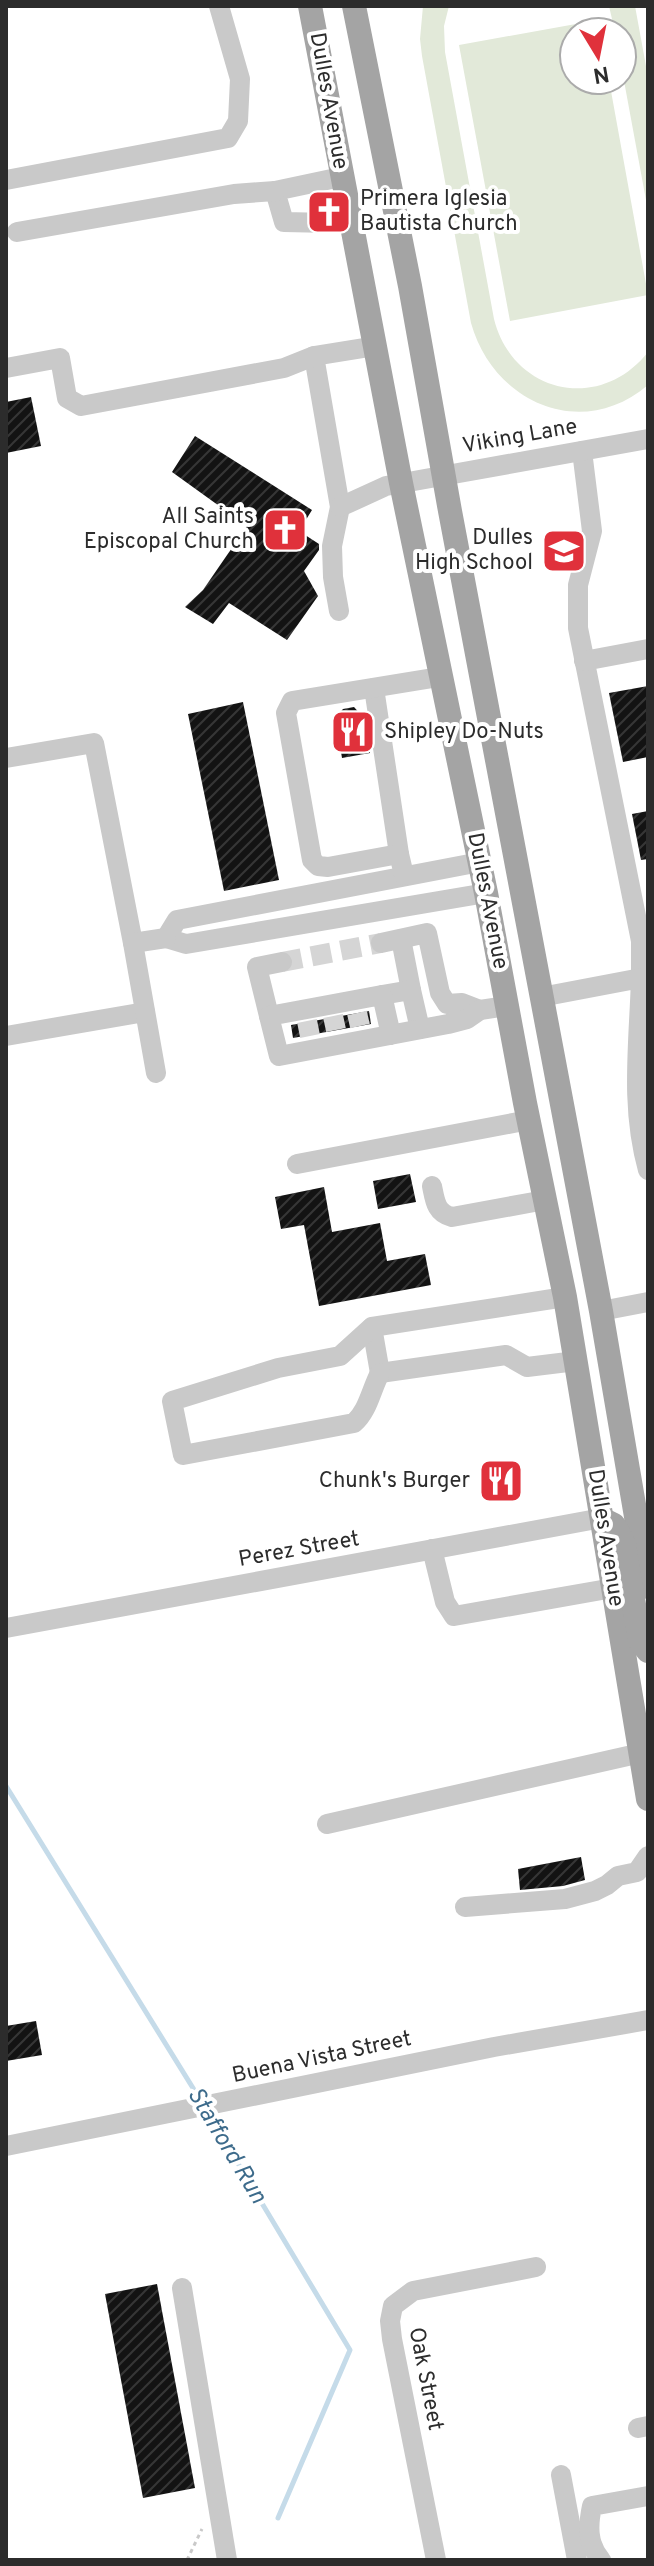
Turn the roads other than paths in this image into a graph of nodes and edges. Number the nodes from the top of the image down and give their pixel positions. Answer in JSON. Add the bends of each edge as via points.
{"nodes":[{"id":1,"x":219,"y":6,"type":"edge"},
{"id":2,"x":310,"y":6,"type":"edge"},
{"id":3,"x":354,"y":6,"type":"edge"},
{"id":4,"x":341,"y":177,"type":"junction"},
{"id":5,"x":6,"y":180,"type":"edge"},
{"id":6,"x":275,"y":191,"type":"junction"},
{"id":7,"x":350,"y":219,"type":"junction"},
{"id":8,"x":17,"y":232,"type":"dead end"},
{"id":9,"x":376,"y":346,"type":"junction"},
{"id":10,"x":314,"y":356,"type":"junction"},
{"id":11,"x":6,"y":368,"type":"edge"},
{"id":12,"x":648,"y":439,"type":"edge"},
{"id":13,"x":582,"y":451,"type":"junction"},
{"id":14,"x":444,"y":475,"type":"junction"},
{"id":15,"x":401,"y":483,"type":"junction"},
{"id":16,"x":340,"y":507,"type":"junction"},
{"id":17,"x":339,"y":611,"type":"dead end"},
{"id":18,"x":648,"y":649,"type":"edge"},
{"id":19,"x":584,"y":661,"type":"junction"},
{"id":20,"x":439,"y":677,"type":"junction"},
{"id":21,"x":374,"y":688,"type":"junction"},
{"id":22,"x":6,"y":758,"type":"edge"},
{"id":23,"x":399,"y":854,"type":"junction"},
{"id":24,"x":480,"y":862,"type":"junction"},
{"id":25,"x":404,"y":875,"type":"junction"},
{"id":26,"x":486,"y":893,"type":"junction"},
{"id":27,"x":166,"y":938,"type":"junction"},
{"id":28,"x":645,"y":939,"type":"edge"},
{"id":29,"x":133,"y":943,"type":"junction"},
{"id":30,"x":282,"y":962,"type":"tunnel mouth"},
{"id":31,"x":641,"y":978,"type":"junction"},
{"id":32,"x":411,"y":990,"type":"junction"},
{"id":33,"x":382,"y":995,"type":"junction"},
{"id":34,"x":541,"y":997,"type":"junction"},
{"id":35,"x":507,"y":1006,"type":"junction"},
{"id":36,"x":480,"y":1010,"type":"junction"},
{"id":37,"x":145,"y":1012,"type":"junction"},
{"id":38,"x":269,"y":1016,"type":"junction"},
{"id":39,"x":358,"y":1020,"type":"junction"},
{"id":40,"x":335,"y":1024,"type":"junction"},
{"id":41,"x":309,"y":1029,"type":"junction"},
{"id":42,"x":420,"y":1029,"type":"junction"},
{"id":43,"x":391,"y":1035,"type":"junction"},
{"id":44,"x":6,"y":1036,"type":"edge"},
{"id":45,"x":156,"y":1073,"type":"dead end"},
{"id":46,"x":642,"y":1080,"type":"edge"},
{"id":47,"x":529,"y":1120,"type":"junction"},
{"id":48,"x":297,"y":1164,"type":"dead end"},
{"id":49,"x":648,"y":1170,"type":"edge"},
{"id":50,"x":432,"y":1186,"type":"dead end"},
{"id":51,"x":545,"y":1200,"type":"junction"},
{"id":52,"x":565,"y":1297,"type":"junction"},
{"id":53,"x":648,"y":1302,"type":"edge"},
{"id":54,"x":601,"y":1311,"type":"junction"},
{"id":55,"x":372,"y":1327,"type":"junction"},
{"id":56,"x":576,"y":1361,"type":"junction"},
{"id":57,"x":380,"y":1373,"type":"junction"},
{"id":58,"x":602,"y":1518,"type":"junction"},
{"id":59,"x":432,"y":1549,"type":"junction"},
{"id":60,"x":648,"y":1587,"type":"edge"},
{"id":61,"x":613,"y":1588,"type":"junction"},
{"id":62,"x":6,"y":1628,"type":"edge"},
{"id":63,"x":648,"y":1651,"type":"edge"},
{"id":64,"x":641,"y":1753,"type":"junction"},
{"id":65,"x":648,"y":1799,"type":"edge"},
{"id":66,"x":327,"y":1824,"type":"dead end"},
{"id":67,"x":648,"y":1856,"type":"edge"},
{"id":68,"x":465,"y":1907,"type":"dead end"},
{"id":69,"x":648,"y":2020,"type":"edge"},
{"id":70,"x":6,"y":2146,"type":"edge"},
{"id":71,"x":536,"y":2267,"type":"dead end"},
{"id":72,"x":182,"y":2288,"type":"dead end"},
{"id":73,"x":561,"y":2475,"type":"dead end"},
{"id":74,"x":648,"y":2496,"type":"edge"},
{"id":75,"x":227,"y":2560,"type":"edge"},
{"id":76,"x":436,"y":2560,"type":"edge"},
{"id":77,"x":577,"y":2560,"type":"edge"},
{"id":78,"x":601,"y":2560,"type":"edge"}],
"edges":[{"from":1,"to":5,"type":"street","via":[[240,79],[238,121],[228,138]]},
{"from":2,"to":4,"type":"main road","name":"Dulles Avenue"},
{"from":3,"to":14,"type":"main road","name":"Dulles Avenue"},
{"from":4,"to":6,"type":"street"},
{"from":4,"to":7,"type":"main road","name":"Dulles Avenue"},
{"from":6,"to":7,"type":"street","via":[[284,222]]},
{"from":6,"to":8,"type":"street"},
{"from":7,"to":9,"type":"main road","name":"Dulles Avenue"},
{"from":9,"to":10,"type":"street"},
{"from":9,"to":15,"type":"main road","name":"Dulles Avenue"},
{"from":10,"to":11,"type":"street","via":[[284,368],[81,406],[67,398],[60,358]]},
{"from":10,"to":16,"type":"street"},
{"from":12,"to":13,"type":"street","name":"Viking Lane"},
{"from":13,"to":14,"type":"street","name":"Viking Lane"},
{"from":13,"to":19,"type":"street","via":[[592,531],[578,585]]},
{"from":14,"to":15,"type":"street","name":"Viking Lane"},
{"from":14,"to":34,"type":"main road","name":"Dulles Avenue"},
{"from":15,"to":16,"type":"street","name":"Viking Lane"},
{"from":15,"to":20,"type":"main road","name":"Dulles Avenue"},
{"from":16,"to":17,"type":"street","via":[[332,546]]},
{"from":18,"to":19,"type":"street"},
{"from":19,"to":28,"type":"street"},
{"from":20,"to":21,"type":"street"},
{"from":20,"to":24,"type":"main road","name":"Dulles Avenue"},
{"from":21,"to":23,"type":"street"},
{"from":21,"to":23,"type":"street","via":[[292,701],[286,713],[312,860],[328,867]]},
{"from":22,"to":29,"type":"street","via":[[94,743]]},
{"from":23,"to":25,"type":"street"},
{"from":24,"to":25,"type":"street"},
{"from":24,"to":26,"type":"main road","name":"Dulles Avenue"},
{"from":25,"to":27,"type":"street","via":[[177,920]]},
{"from":26,"to":27,"type":"street","via":[[186,944]]},
{"from":26,"to":35,"type":"main road","name":"Dulles Avenue"},
{"from":27,"to":29,"type":"street"},
{"from":28,"to":31,"type":"street"},
{"from":29,"to":37,"type":"street"},
{"from":30,"to":38,"type":"street","via":[[257,967]]},
{"from":31,"to":34,"type":"street"},
{"from":31,"to":46,"type":"street"},
{"from":32,"to":33,"type":"street"},
{"from":32,"to":36,"type":"street","via":[[391,941],[427,933],[447,1004]]},
{"from":32,"to":42,"type":"street"},
{"from":33,"to":39,"type":"street"},
{"from":33,"to":43,"type":"street"},
{"from":34,"to":54,"type":"main road","name":"Dulles Avenue"},
{"from":35,"to":36,"type":"street"},
{"from":35,"to":47,"type":"main road","name":"Dulles Avenue"},
{"from":36,"to":42,"type":"street","via":[[467,1019]]},
{"from":37,"to":44,"type":"street"},
{"from":37,"to":45,"type":"street"},
{"from":38,"to":41,"type":"street"},
{"from":38,"to":41,"type":"street","via":[[279,1056]]},
{"from":39,"to":40,"type":"street"},
{"from":39,"to":40,"type":"street"},
{"from":39,"to":43,"type":"street"},
{"from":40,"to":41,"type":"street"},
{"from":40,"to":41,"type":"street"},
{"from":42,"to":43,"type":"street"},
{"from":46,"to":49,"type":"street","via":[[636,1116]]},
{"from":47,"to":48,"type":"street"},
{"from":47,"to":51,"type":"main road","name":"Dulles Avenue"},
{"from":50,"to":51,"type":"street","via":[[436,1206],[452,1217]]},
{"from":51,"to":52,"type":"main road","name":"Dulles Avenue"},
{"from":52,"to":55,"type":"street"},
{"from":52,"to":56,"type":"main road","name":"Dulles Avenue"},
{"from":53,"to":54,"type":"street"},
{"from":54,"to":60,"type":"main road","name":"Dulles Avenue"},
{"from":55,"to":57,"type":"street"},
{"from":55,"to":57,"type":"street","via":[[340,1356],[278,1368],[172,1401],[183,1455],[354,1423],[364,1414]]},
{"from":56,"to":57,"type":"street","via":[[527,1367],[506,1355]]},
{"from":56,"to":58,"type":"main road","name":"Dulles Avenue"},
{"from":58,"to":59,"type":"street","name":"Perez Street"},
{"from":58,"to":61,"type":"main road","name":"Dulles Avenue"},
{"from":58,"to":63,"type":"main road","via":[[614,1525],[624,1544],[640,1641]]},
{"from":59,"to":61,"type":"street","via":[[445,1602],[454,1616]]},
{"from":59,"to":62,"type":"street","name":"Perez Street"},
{"from":61,"to":64,"type":"main road","name":"Dulles Avenue"},
{"from":64,"to":65,"type":"main road","name":"Dulles Avenue"},
{"from":64,"to":66,"type":"street"},
{"from":67,"to":68,"type":"street","via":[[637,1872],[618,1876],[595,1891],[565,1899]]},
{"from":69,"to":70,"type":"street","name":"Buena Vista Street"},
{"from":71,"to":76,"type":"street","name":"Oak Street","via":[[413,2291],[393,2306],[392,2339]]},
{"from":72,"to":75,"type":"street"},
{"from":73,"to":77,"type":"street"},
{"from":74,"to":78,"type":"street","via":[[592,2506],[588,2525],[593,2551]]}]}
